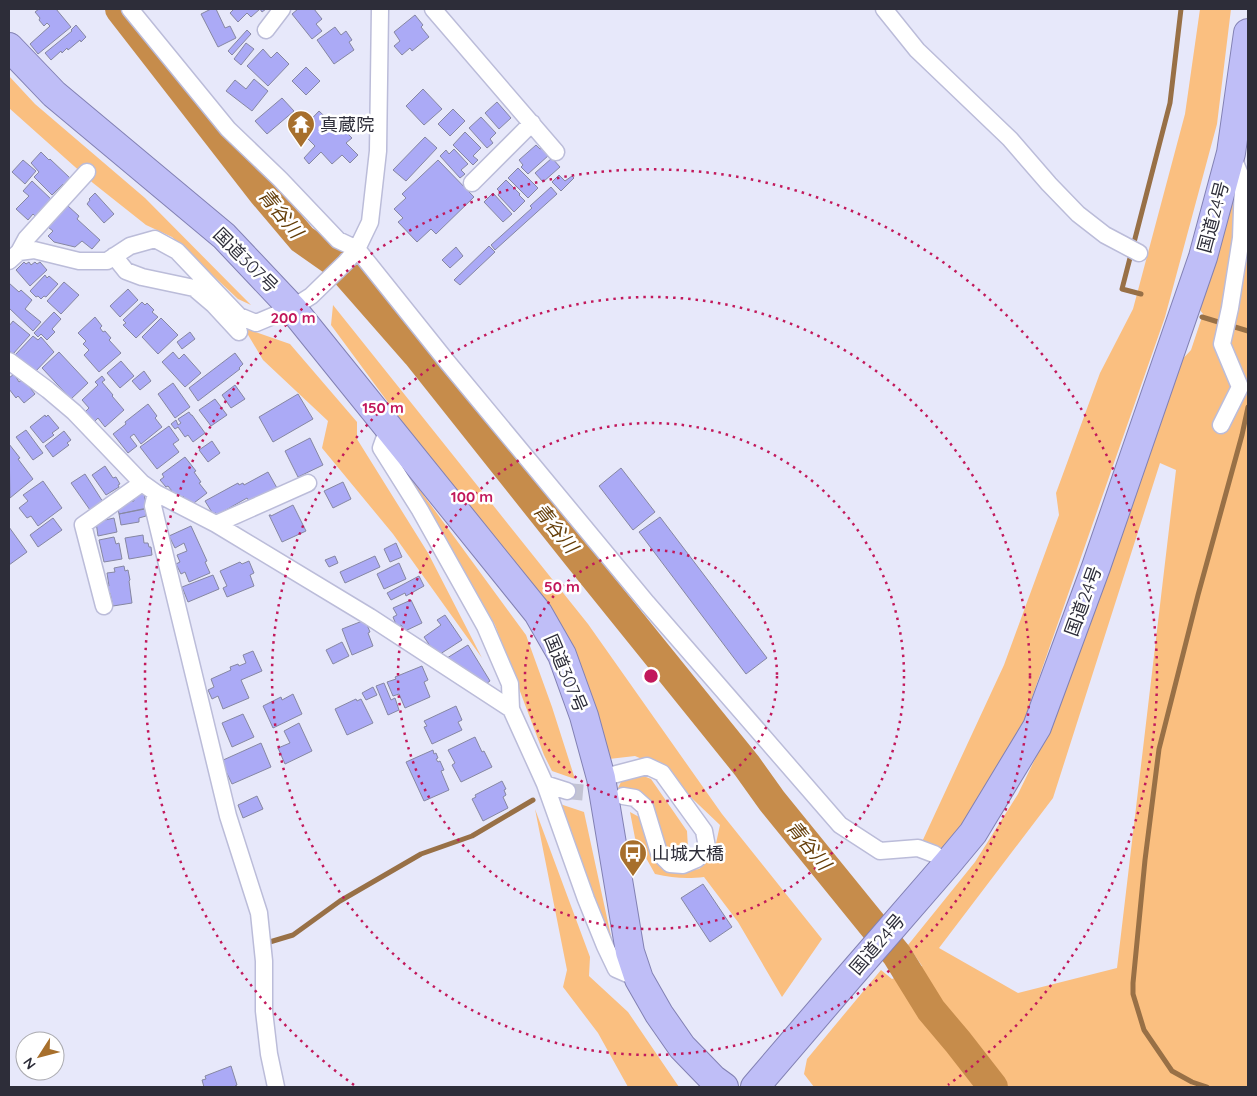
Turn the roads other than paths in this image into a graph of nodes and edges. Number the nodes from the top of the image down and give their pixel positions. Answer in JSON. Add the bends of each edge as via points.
{"nodes":[{"id":1,"x":130,"y":9,"type":"edge"},
{"id":2,"x":282,"y":9,"type":"edge"},
{"id":3,"x":380,"y":9,"type":"edge"},
{"id":4,"x":433,"y":9,"type":"edge"},
{"id":5,"x":884,"y":9,"type":"edge"},
{"id":6,"x":266,"y":30,"type":"dead end"},
{"id":7,"x":1248,"y":33,"type":"edge"},
{"id":8,"x":9,"y":47,"type":"edge"},
{"id":9,"x":532,"y":123,"type":"junction"},
{"id":10,"x":556,"y":152,"type":"dead end"},
{"id":11,"x":1231,"y":153,"type":"junction"},
{"id":12,"x":87,"y":172,"type":"dead end"},
{"id":13,"x":472,"y":183,"type":"dead end"},
{"id":14,"x":357,"y":249,"type":"junction"},
{"id":15,"x":1139,"y":253,"type":"dead end"},
{"id":16,"x":114,"y":256,"type":"junction"},
{"id":17,"x":14,"y":257,"type":"edge"},
{"id":18,"x":302,"y":302,"type":"junction"},
{"id":19,"x":239,"y":332,"type":"dead end"},
{"id":20,"x":9,"y":362,"type":"edge"},
{"id":21,"x":386,"y":424,"type":"junction"},
{"id":22,"x":1221,"y":425,"type":"dead end"},
{"id":23,"x":308,"y":483,"type":"dead end"},
{"id":24,"x":142,"y":484,"type":"junction"},
{"id":25,"x":156,"y":494,"type":"junction"},
{"id":26,"x":216,"y":524,"type":"junction"},
{"id":27,"x":104,"y":606,"type":"dead end"},
{"id":28,"x":511,"y":709,"type":"junction"},
{"id":29,"x":601,"y":778,"type":"junction"},
{"id":30,"x":545,"y":784,"type":"junction"},
{"id":31,"x":567,"y":791,"type":"tunnel mouth"},
{"id":32,"x":623,"y":796,"type":"tunnel mouth"},
{"id":33,"x":948,"y":864,"type":"junction"},
{"id":34,"x":639,"y":979,"type":"junction"},
{"id":35,"x":276,"y":1087,"type":"edge"},
{"id":36,"x":724,"y":1087,"type":"edge"},
{"id":37,"x":755,"y":1087,"type":"edge"}],
"edges":[{"from":1,"to":14,"type":"street","via":[[228,129],[338,240]]},
{"from":2,"to":6,"type":"street"},
{"from":3,"to":14,"type":"street","via":[[378,151],[370,222]]},
{"from":4,"to":9,"type":"street"},
{"from":5,"to":15,"type":"street","via":[[917,50],[1010,139],[1078,214],[1105,235]]},
{"from":7,"to":11,"type":"highway","name":"国道24号"},
{"from":8,"to":18,"type":"highway","name":"国道307号","via":[[54,94]]},
{"from":9,"to":10,"type":"street"},
{"from":9,"to":13,"type":"street"},
{"from":11,"to":22,"type":"street","via":[[1243,182],[1242,238],[1222,344],[1240,387]]},
{"from":11,"to":33,"type":"highway","name":"国道24号","via":[[1203,257],[1096,567],[1036,727],[973,834]]},
{"from":12,"to":17,"type":"street","via":[[26,239]]},
{"from":14,"to":18,"type":"street"},
{"from":14,"to":33,"type":"street","via":[[647,603],[840,825],[880,850],[918,848]]},
{"from":16,"to":17,"type":"street","via":[[107,261],[79,261],[34,250]]},
{"from":16,"to":18,"type":"street","via":[[130,246],[155,239],[177,251],[239,316],[256,322]]},
{"from":16,"to":19,"type":"street","via":[[126,271],[194,288]]},
{"from":18,"to":21,"type":"highway","name":"国道307号"},
{"from":20,"to":24,"type":"street","via":[[74,412]]},
{"from":21,"to":28,"type":"street","via":[[381,448],[485,626],[510,684]]},
{"from":21,"to":29,"type":"highway","name":"国道307号","via":[[538,613],[562,655],[584,716]]},
{"from":23,"to":26,"type":"street"},
{"from":24,"to":25,"type":"street"},
{"from":24,"to":27,"type":"street","via":[[83,525]]},
{"from":25,"to":26,"type":"street"},
{"from":25,"to":35,"type":"street","via":[[153,506],[228,816],[259,913],[264,961],[264,1010]]},
{"from":26,"to":28,"type":"street","via":[[370,617]]},
{"from":28,"to":30,"type":"street"},
{"from":29,"to":32,"type":"street","via":[[647,766],[662,773],[704,831],[707,847],[697,859],[683,865],[670,864],[659,853],[644,807],[635,798]]},
{"from":29,"to":34,"type":"highway","name":"国道307号","via":[[630,952]]},
{"from":30,"to":31,"type":"street"},
{"from":30,"to":34,"type":"street","via":[[586,899],[616,969]]},
{"from":33,"to":37,"type":"highway","name":"国道24号"},
{"from":34,"to":36,"type":"highway","name":"国道307号","via":[[682,1047]]}]}
